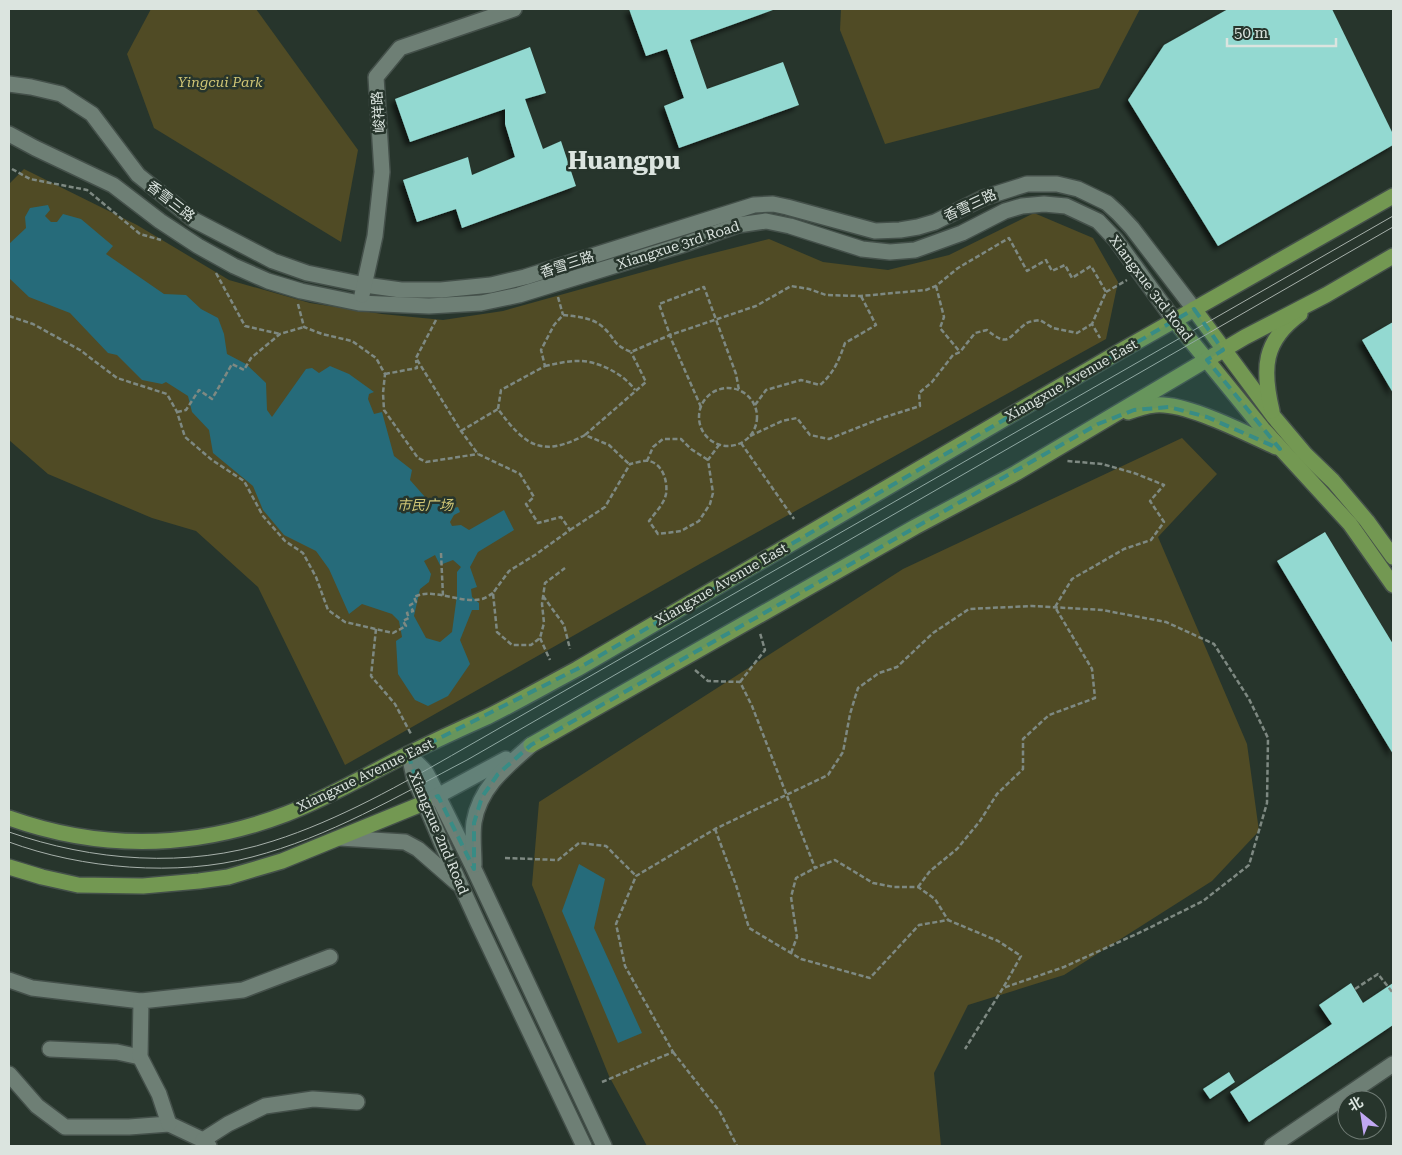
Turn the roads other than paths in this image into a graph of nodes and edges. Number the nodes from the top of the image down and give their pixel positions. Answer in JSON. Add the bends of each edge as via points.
{"nodes":[{"id":1,"x":514,"y":9,"type":"edge"},
{"id":2,"x":9,"y":84,"type":"edge"},
{"id":3,"x":12,"y":140,"type":"edge"},
{"id":4,"x":1393,"y":196,"type":"edge"},
{"id":5,"x":1393,"y":256,"type":"edge"},
{"id":6,"x":365,"y":286,"type":"junction"},
{"id":7,"x":1326,"y":295,"type":"junction"},
{"id":8,"x":359,"y":303,"type":"junction"},
{"id":9,"x":1194,"y":309,"type":"junction"},
{"id":10,"x":1174,"y":320,"type":"junction"},
{"id":11,"x":1223,"y":350,"type":"junction"},
{"id":12,"x":1206,"y":360,"type":"junction"},
{"id":13,"x":1274,"y":417,"type":"junction"},
{"id":14,"x":1098,"y":424,"type":"junction"},
{"id":15,"x":1280,"y":449,"type":"junction"},
{"id":16,"x":1393,"y":557,"type":"edge"},
{"id":17,"x":1393,"y":585,"type":"edge"},
{"id":18,"x":531,"y":745,"type":"junction"},
{"id":19,"x":408,"y":754,"type":"junction"},
{"id":20,"x":431,"y":800,"type":"junction"},
{"id":21,"x":9,"y":818,"type":"edge"},
{"id":22,"x":340,"y":838,"type":"junction"},
{"id":23,"x":9,"y":867,"type":"edge"},
{"id":24,"x":474,"y":869,"type":"junction"},
{"id":25,"x":462,"y":888,"type":"junction"},
{"id":26,"x":330,"y":957,"type":"dead end"},
{"id":27,"x":9,"y":980,"type":"edge"},
{"id":28,"x":141,"y":1001,"type":"junction"},
{"id":29,"x":50,"y":1049,"type":"dead end"},
{"id":30,"x":140,"y":1057,"type":"junction"},
{"id":31,"x":1393,"y":1064,"type":"edge"},
{"id":32,"x":9,"y":1074,"type":"edge"},
{"id":33,"x":357,"y":1102,"type":"dead end"},
{"id":34,"x":169,"y":1124,"type":"junction"},
{"id":35,"x":206,"y":1143,"type":"edge"},
{"id":36,"x":584,"y":1146,"type":"edge"},
{"id":37,"x":604,"y":1146,"type":"edge"},
{"id":38,"x":1272,"y":1146,"type":"edge"}],
"edges":[{"from":1,"to":6,"type":"street","name":"峻祥路","via":[[400,48],[376,77],[382,172],[375,236]]},
{"from":2,"to":6,"type":"street","name":"香雪三路","via":[[61,94],[92,114],[138,175],[194,220],[273,261],[307,273]]},
{"from":3,"to":8,"type":"street","name":"Xiangxue 3rd Road","via":[[113,185],[198,246],[268,282]]},
{"from":4,"to":9,"type":"main road","name":"Xiangxue Avenue East"},
{"from":5,"to":7,"type":"main road"},
{"from":6,"to":8,"type":"street","name":"峻祥路"},
{"from":6,"to":9,"type":"street","name":"香雪三路","via":[[441,290],[491,285],[754,205],[787,207],[874,231],[900,230],[935,222],[1001,191],[1027,184],[1057,184],[1078,189],[1107,203],[1132,228]]},
{"from":7,"to":11,"type":"main road"},
{"from":7,"to":13,"type":"main road","via":[[1289,322],[1271,346],[1266,372]]},
{"from":8,"to":10,"type":"street","name":"Xiangxue 3rd Road","via":[[428,306],[519,295],[738,225],[766,221],[862,249],[916,250],[962,233],[1005,211],[1044,204],[1066,206],[1098,222],[1116,240]]},
{"from":9,"to":10,"type":"main road","name":"Xiangxue Avenue East"},
{"from":9,"to":11,"type":"main road","name":"Xiangxue 3rd Road"},
{"from":10,"to":12,"type":"main road","name":"Xiangxue 3rd Road"},
{"from":10,"to":19,"type":"main road","name":"Xiangxue Avenue East","via":[[577,669]]},
{"from":11,"to":12,"type":"main road"},
{"from":11,"to":13,"type":"main road","name":"Xiangxue 3rd Road"},
{"from":12,"to":14,"type":"main road"},
{"from":12,"to":15,"type":"main road","name":"Xiangxue 3rd Road"},
{"from":13,"to":16,"type":"main road","name":"Xiangxue 3rd Road","via":[[1367,521]]},
{"from":14,"to":15,"type":"main road","via":[[1156,405],[1208,417]]},
{"from":14,"to":18,"type":"main road"},
{"from":15,"to":17,"type":"main road","name":"Xiangxue 3rd Road","via":[[1350,524]]},
{"from":18,"to":20,"type":"street"},
{"from":18,"to":24,"type":"street","via":[[498,774],[482,797],[474,823]]},
{"from":19,"to":20,"type":"street","name":"Xiangxue 2nd Road","via":[[414,777]]},
{"from":19,"to":21,"type":"main road","name":"Xiangxue Avenue East","via":[[285,814],[194,838],[165,842],[98,839]]},
{"from":20,"to":22,"type":"main road"},
{"from":20,"to":24,"type":"street","name":"Xiangxue 2nd Road"},
{"from":20,"to":25,"type":"street","name":"Xiangxue 2nd Road"},
{"from":22,"to":23,"type":"main road","via":[[264,867],[228,876],[143,886],[78,885]]},
{"from":22,"to":25,"type":"street","via":[[405,842],[423,853]]},
{"from":24,"to":37,"type":"street","name":"Xiangxue 2nd Road"},
{"from":25,"to":36,"type":"street","name":"Xiangxue 2nd Road"},
{"from":26,"to":28,"type":"street","via":[[244,990]]},
{"from":27,"to":28,"type":"street","via":[[32,988]]},
{"from":28,"to":30,"type":"street"},
{"from":29,"to":30,"type":"street","via":[[117,1052]]},
{"from":30,"to":34,"type":"street","via":[[159,1094]]},
{"from":31,"to":38,"type":"street"},
{"from":32,"to":34,"type":"street","via":[[37,1106],[65,1127],[129,1128]]},
{"from":33,"to":35,"type":"street","via":[[313,1099],[265,1106],[228,1124]]},
{"from":34,"to":35,"type":"street"}]}
